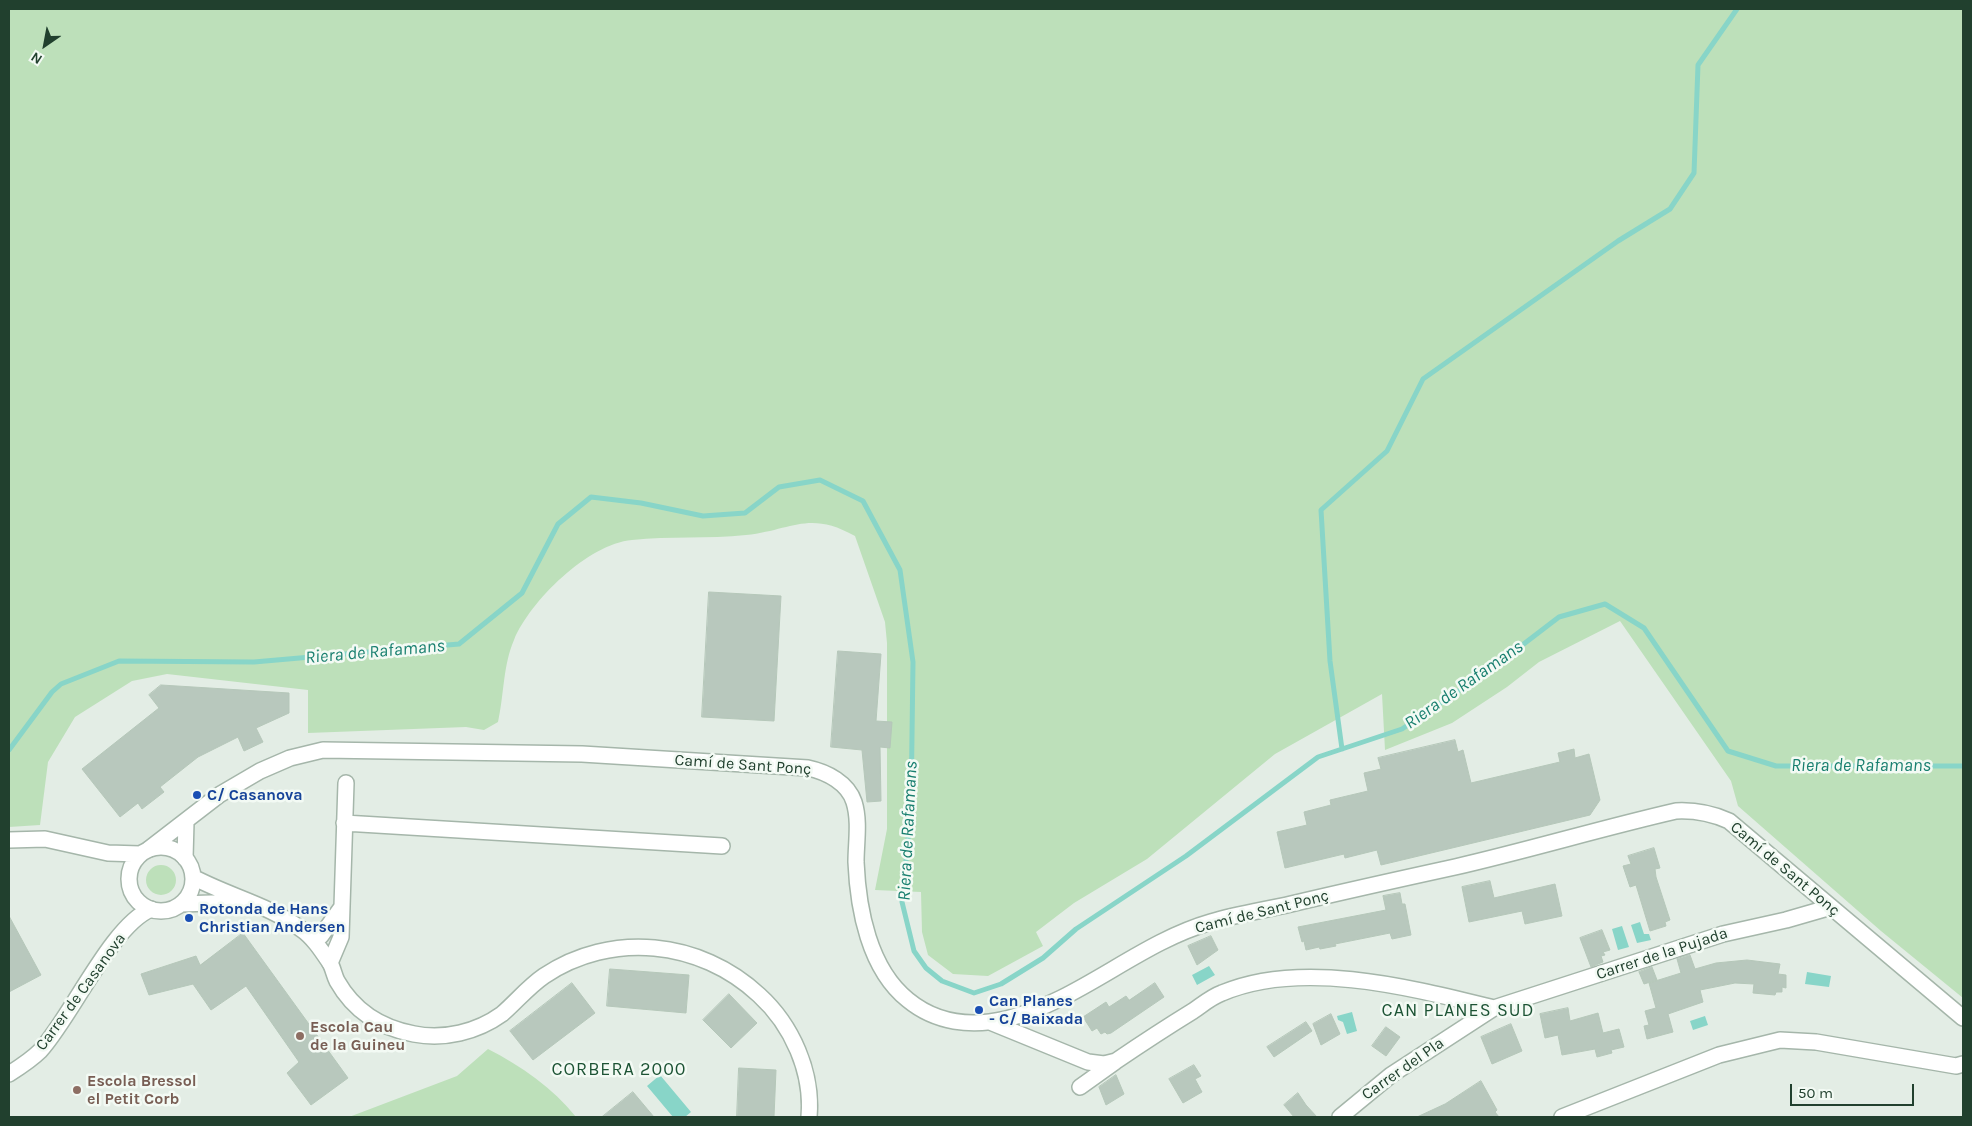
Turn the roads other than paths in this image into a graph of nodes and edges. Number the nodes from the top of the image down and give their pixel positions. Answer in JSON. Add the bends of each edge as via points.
{"nodes":[{"id":1,"x":346,"y":783,"type":"dead end"},
{"id":2,"x":186,"y":822,"type":"junction"},
{"id":3,"x":344,"y":823,"type":"junction"},
{"id":4,"x":9,"y":840,"type":"edge"},
{"id":5,"x":722,"y":846,"type":"dead end"},
{"id":6,"x":144,"y":852,"type":"junction"},
{"id":7,"x":108,"y":853,"type":"junction"},
{"id":8,"x":185,"y":858,"type":"junction"},
{"id":9,"x":193,"y":877,"type":"junction"},
{"id":10,"x":129,"y":880,"type":"junction"},
{"id":11,"x":245,"y":901,"type":"junction"},
{"id":12,"x":180,"y":904,"type":"junction"},
{"id":13,"x":1831,"y":907,"type":"junction"},
{"id":14,"x":342,"y":908,"type":"junction"},
{"id":15,"x":151,"y":909,"type":"junction"},
{"id":16,"x":312,"y":938,"type":"junction"},
{"id":17,"x":330,"y":963,"type":"junction"},
{"id":18,"x":1494,"y":1008,"type":"junction"},
{"id":19,"x":1963,"y":1018,"type":"edge"},
{"id":20,"x":990,"y":1022,"type":"junction"},
{"id":21,"x":1116,"y":1061,"type":"junction"},
{"id":22,"x":1963,"y":1064,"type":"edge"},
{"id":23,"x":9,"y":1074,"type":"edge"},
{"id":24,"x":1080,"y":1087,"type":"dead end"},
{"id":25,"x":809,"y":1117,"type":"edge"},
{"id":26,"x":1340,"y":1117,"type":"edge"},
{"id":27,"x":1562,"y":1117,"type":"edge"}],
"edges":[{"from":1,"to":3,"type":"street"},
{"from":2,"to":6,"type":"street"},
{"from":2,"to":8,"type":"street"},
{"from":2,"to":20,"type":"street","name":"Camí de Sant Ponç","via":[[219,795],[260,771],[290,758],[323,750],[582,754],[819,770],[839,781],[854,800],[863,914],[888,979],[901,994],[928,1013],[954,1022]]},
{"from":3,"to":5,"type":"street"},
{"from":3,"to":14,"type":"street"},
{"from":4,"to":7,"type":"street","via":[[45,839]]},
{"from":6,"to":7,"type":"street"},
{"from":6,"to":8,"type":"street","via":[[168,848]]},
{"from":6,"to":10,"type":"street","via":[[133,861]]},
{"from":7,"to":10,"type":"street"},
{"from":8,"to":9,"type":"street"},
{"from":9,"to":11,"type":"street"},
{"from":9,"to":12,"type":"street","via":[[192,887]]},
{"from":10,"to":15,"type":"street","via":[[135,898]]},
{"from":11,"to":12,"type":"street"},
{"from":11,"to":16,"type":"street","via":[[274,912]]},
{"from":12,"to":15,"type":"street","via":[[162,911]]},
{"from":13,"to":18,"type":"street","name":"Carrer de la Pujada","via":[[1723,934]]},
{"from":13,"to":19,"type":"street","name":"Camí de Sant Ponç"},
{"from":13,"to":20,"type":"street","name":"Camí de Sant Ponç","via":[[1729,821],[1705,812],[1676,811],[1484,860],[1210,922],[1139,954],[1046,1004]]},
{"from":14,"to":16,"type":"street","via":[[321,936]]},
{"from":14,"to":17,"type":"street","via":[[341,937]]},
{"from":15,"to":23,"type":"street","name":"Carrer de Casanova","via":[[140,914],[122,933],[40,1051]]},
{"from":16,"to":17,"type":"street"},
{"from":17,"to":25,"type":"street","via":[[348,998],[369,1017],[402,1032],[438,1036],[480,1026],[501,1014],[542,977],[585,956],[609,949],[639,947],[690,954],[720,966],[744,981],[783,1022],[802,1061],[809,1096]]},
{"from":18,"to":21,"type":"street","via":[[1414,989],[1362,981],[1272,979],[1220,994]]},
{"from":18,"to":26,"type":"street","name":"Carrer del Pla","via":[[1391,1075]]},
{"from":20,"to":21,"type":"street","via":[[1088,1062],[1104,1064]]},
{"from":21,"to":24,"type":"street"},
{"from":22,"to":27,"type":"street","via":[[1956,1066],[1816,1042],[1780,1040],[1719,1055]]}]}
